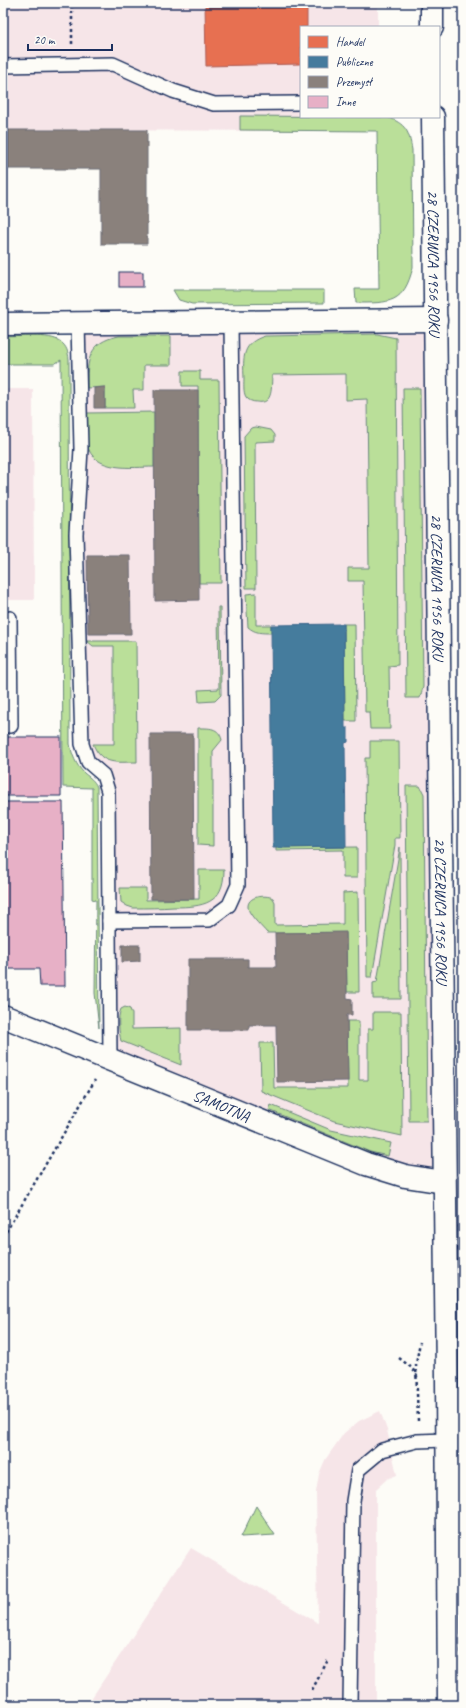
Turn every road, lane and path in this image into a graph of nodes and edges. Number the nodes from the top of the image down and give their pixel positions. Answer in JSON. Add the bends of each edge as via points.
{"nodes":[{"id":1,"x":72,"y":3,"type":"edge"},
{"id":2,"x":432,"y":3,"type":"edge"},
{"id":3,"x":432,"y":26,"type":"edge"},
{"id":4,"x":72,"y":65,"type":"junction"},
{"id":5,"x":3,"y":66,"type":"edge"},
{"id":6,"x":300,"y":103,"type":"edge"},
{"id":7,"x":433,"y":118,"type":"edge"},
{"id":8,"x":436,"y":320,"type":"junction"},
{"id":9,"x":78,"y":323,"type":"junction"},
{"id":10,"x":231,"y":323,"type":"junction"},
{"id":11,"x":3,"y":324,"type":"edge"},
{"id":12,"x":10,"y":618,"type":"dead end"},
{"id":13,"x":3,"y":726,"type":"edge"},
{"id":14,"x":109,"y":921,"type":"junction"},
{"id":15,"x":3,"y":1016,"type":"edge"},
{"id":16,"x":110,"y":1060,"type":"junction"},
{"id":17,"x":444,"y":1182,"type":"junction"},
{"id":18,"x":3,"y":1237,"type":"edge"},
{"id":19,"x":399,"y":1358,"type":"dead end"},
{"id":20,"x":452,"y":1432,"type":"edge"},
{"id":21,"x":417,"y":1441,"type":"junction"},
{"id":22,"x":350,"y":1705,"type":"edge"},
{"id":23,"x":448,"y":1705,"type":"edge"}],
"edges":[{"from":1,"to":4,"type":"path"},
{"from":2,"to":3,"type":"street"},
{"from":4,"to":5,"type":"lane"},
{"from":4,"to":6,"type":"lane","via":[[113,64],[172,91],[214,104]]},
{"from":7,"to":8,"type":"street","name":"28 CZERWCA 1956 ROKU"},
{"from":8,"to":10,"type":"street"},
{"from":8,"to":17,"type":"street","name":"28 CZERWCA 1956 ROKU"},
{"from":9,"to":10,"type":"street"},
{"from":9,"to":11,"type":"street"},
{"from":9,"to":14,"type":"lane","via":[[80,449],[76,534],[82,744],[88,762],[103,775],[108,791]]},
{"from":10,"to":14,"type":"lane","via":[[238,885],[229,905],[209,920]]},
{"from":12,"to":13,"type":"lane","via":[[11,726]]},
{"from":14,"to":16,"type":"lane"},
{"from":15,"to":16,"type":"street","name":"SAMOTNA"},
{"from":16,"to":17,"type":"street","name":"SAMOTNA","via":[[366,1164],[405,1176]]},
{"from":16,"to":18,"type":"path","via":[[93,1083]]},
{"from":17,"to":20,"type":"street","name":"28 CZERWCA 1956 ROKU"},
{"from":19,"to":21,"type":"path","via":[[412,1368],[418,1378]]},
{"from":20,"to":21,"type":"lane"},
{"from":20,"to":23,"type":"street","name":"28 CZERWCA 1956 ROKU"},
{"from":21,"to":22,"type":"lane","via":[[382,1450],[358,1470],[353,1501]]}]}
